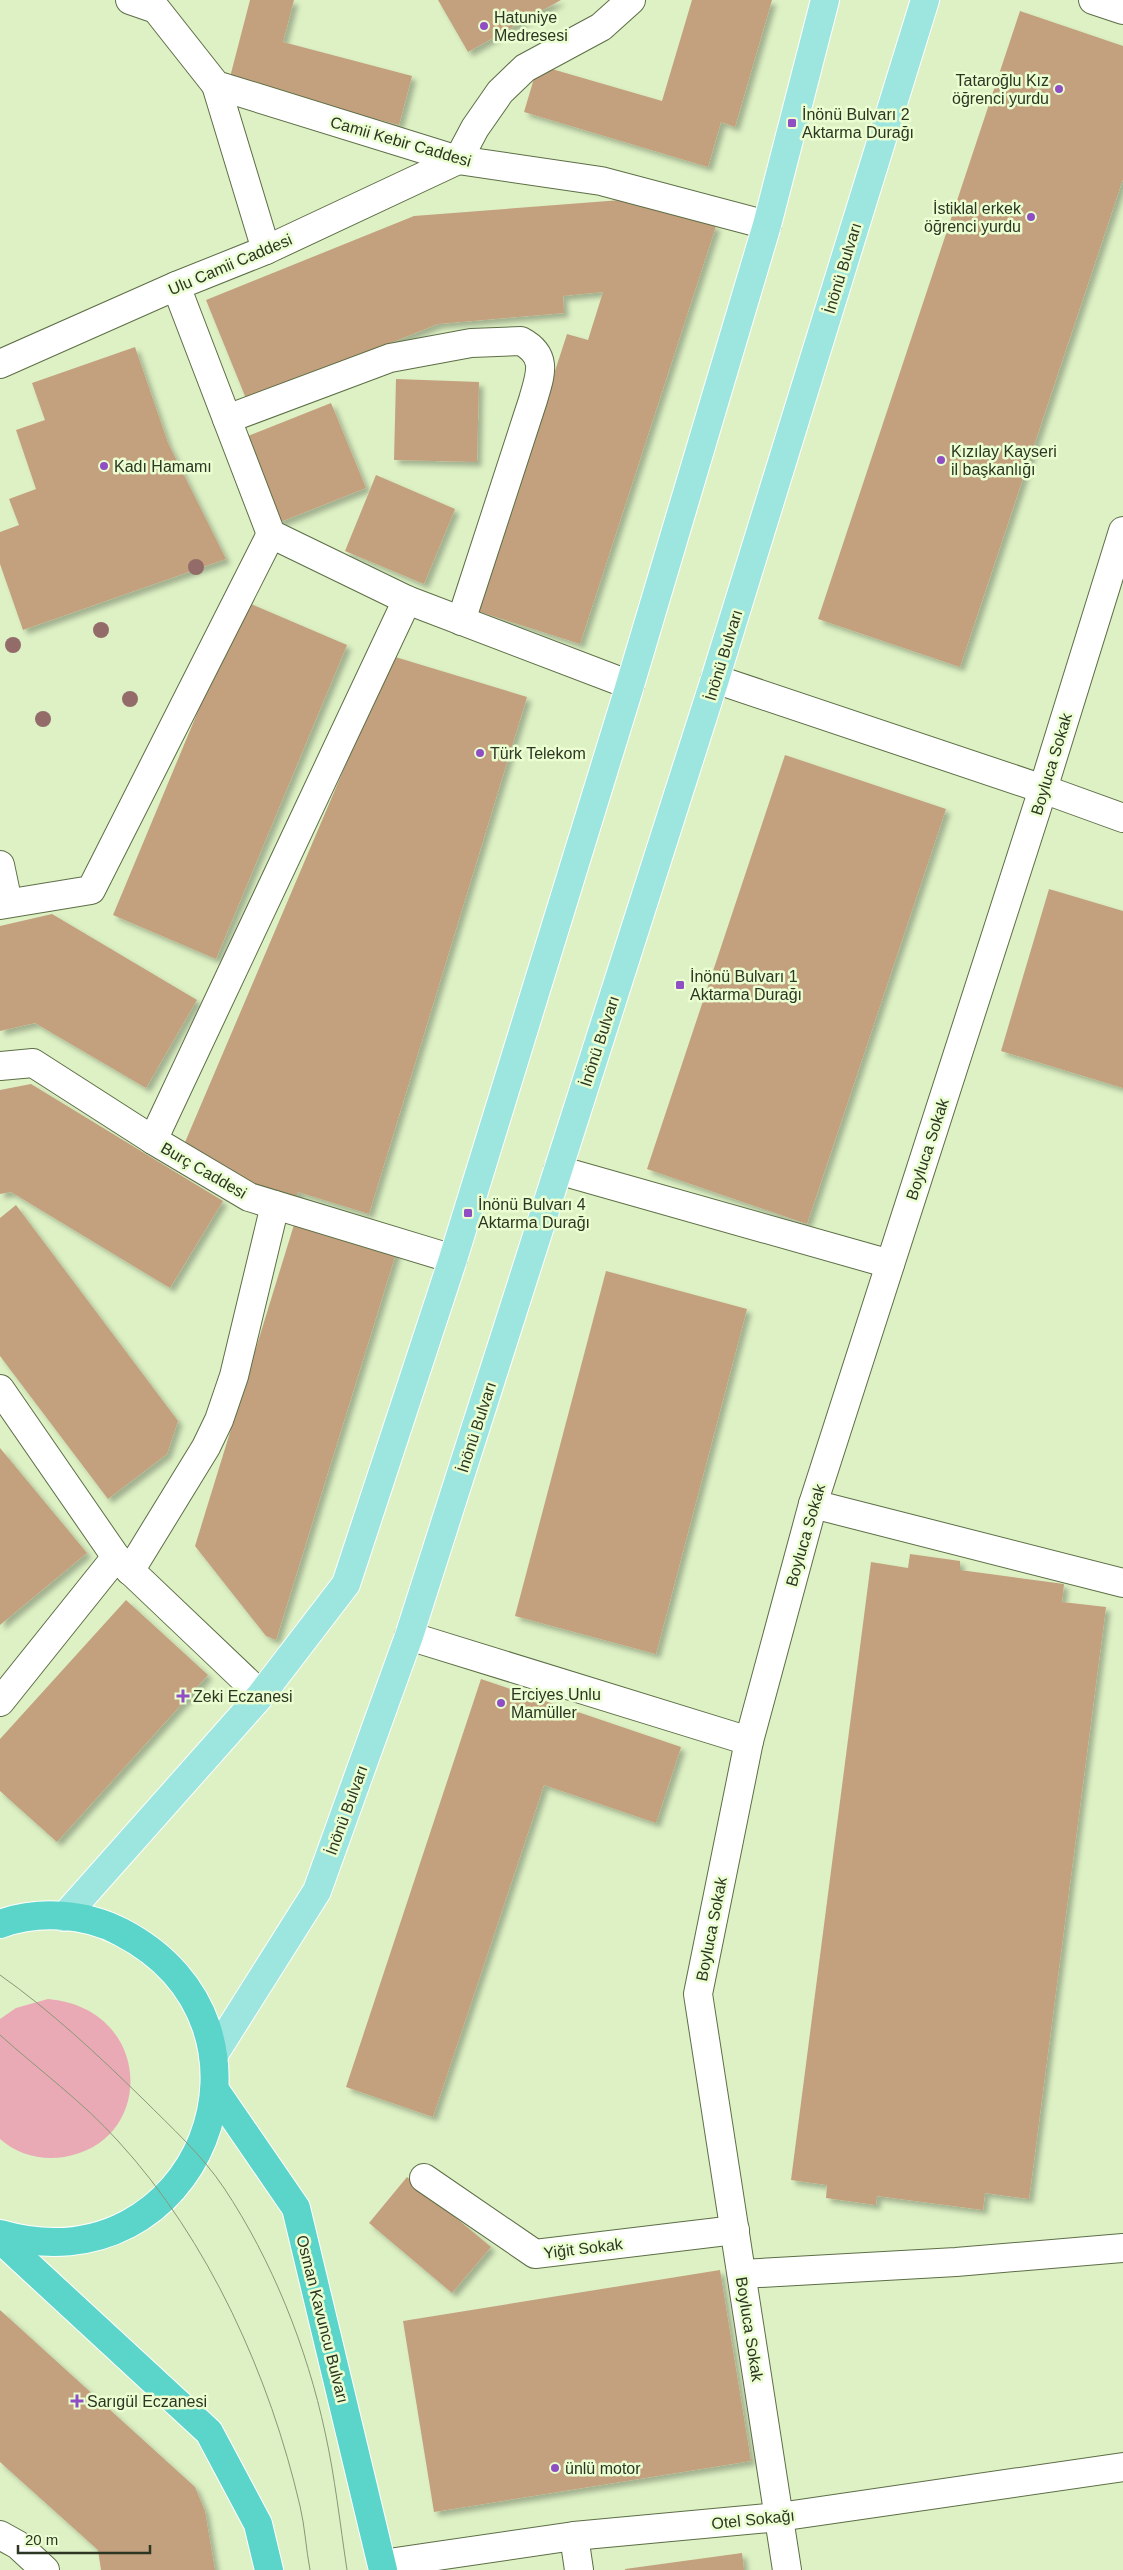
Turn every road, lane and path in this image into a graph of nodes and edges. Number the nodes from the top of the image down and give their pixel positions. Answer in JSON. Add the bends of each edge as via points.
{"nodes":[{"id":1,"x":130,"y":0,"type":"edge"},
{"id":2,"x":630,"y":0,"type":"edge"},
{"id":3,"x":825,"y":0,"type":"edge"},
{"id":4,"x":925,"y":0,"type":"edge"},
{"id":5,"x":1094,"y":0,"type":"edge"},
{"id":6,"x":157,"y":4,"type":"edge"},
{"id":7,"x":1123,"y":10,"type":"edge"},
{"id":8,"x":216,"y":85,"type":"junction"},
{"id":9,"x":458,"y":160,"type":"junction"},
{"id":10,"x":767,"y":225,"type":"junction"},
{"id":11,"x":266,"y":250,"type":"junction"},
{"id":12,"x":176,"y":286,"type":"junction"},
{"id":13,"x":0,"y":364,"type":"edge"},
{"id":14,"x":227,"y":419,"type":"junction"},
{"id":15,"x":1123,"y":530,"type":"edge"},
{"id":16,"x":271,"y":534,"type":"junction"},
{"id":17,"x":407,"y":600,"type":"junction"},
{"id":18,"x":461,"y":621,"type":"junction"},
{"id":19,"x":715,"y":679,"type":"junction"},
{"id":20,"x":630,"y":685,"type":"junction"},
{"id":21,"x":1043,"y":789,"type":"junction"},
{"id":22,"x":1123,"y":818,"type":"edge"},
{"id":23,"x":0,"y":865,"type":"edge"},
{"id":24,"x":4,"y":904,"type":"edge"},
{"id":25,"x":0,"y":1066,"type":"edge"},
{"id":26,"x":153,"y":1140,"type":"junction"},
{"id":27,"x":558,"y":1170,"type":"junction"},
{"id":28,"x":275,"y":1205,"type":"junction"},
{"id":29,"x":454,"y":1259,"type":"junction"},
{"id":30,"x":890,"y":1264,"type":"junction"},
{"id":31,"x":0,"y":1389,"type":"edge"},
{"id":32,"x":813,"y":1504,"type":"junction"},
{"id":33,"x":123,"y":1564,"type":"junction"},
{"id":34,"x":1123,"y":1583,"type":"edge"},
{"id":35,"x":409,"y":1636,"type":"junction"},
{"id":36,"x":261,"y":1694,"type":"junction"},
{"id":37,"x":0,"y":1702,"type":"edge"},
{"id":38,"x":749,"y":1741,"type":"junction"},
{"id":39,"x":64,"y":1916,"type":"junction"},
{"id":40,"x":0,"y":1924,"type":"edge"},
{"id":41,"x":213,"y":2056,"type":"junction"},
{"id":42,"x":215,"y":2090,"type":"junction"},
{"id":43,"x":424,"y":2178,"type":"dead end"},
{"id":44,"x":735,"y":2230,"type":"junction"},
{"id":45,"x":0,"y":2234,"type":"edge"},
{"id":46,"x":0,"y":2240,"type":"edge"},
{"id":47,"x":1123,"y":2248,"type":"edge"},
{"id":48,"x":742,"y":2274,"type":"junction"},
{"id":49,"x":1123,"y":2467,"type":"edge"},
{"id":50,"x":779,"y":2517,"type":"junction"},
{"id":51,"x":0,"y":2535,"type":"edge"},
{"id":52,"x":574,"y":2536,"type":"junction"},
{"id":53,"x":382,"y":2567,"type":"edge"},
{"id":54,"x":45,"y":2570,"type":"edge"},
{"id":55,"x":269,"y":2570,"type":"edge"},
{"id":56,"x":579,"y":2570,"type":"edge"},
{"id":57,"x":787,"y":2570,"type":"edge"}],
"edges":[{"from":1,"to":6,"type":"street"},
{"from":2,"to":9,"type":"street","via":[[601,27],[525,68],[500,92]]},
{"from":3,"to":10,"type":"main road"},
{"from":4,"to":19,"type":"main road","name":"İnönü Bulvarı"},
{"from":5,"to":7,"type":"street"},
{"from":6,"to":8,"type":"street"},
{"from":8,"to":9,"type":"street","name":"Camii Kebir Caddesi"},
{"from":8,"to":11,"type":"street"},
{"from":9,"to":10,"type":"street","name":"Camii Kebir Caddesi","via":[[600,181]]},
{"from":9,"to":11,"type":"street","name":"Ulu Camii Caddesi"},
{"from":10,"to":20,"type":"main road"},
{"from":11,"to":12,"type":"street","name":"Ulu Camii Caddesi"},
{"from":12,"to":13,"type":"street","name":"Ulu Camii Caddesi"},
{"from":12,"to":14,"type":"street"},
{"from":14,"to":16,"type":"street"},
{"from":14,"to":18,"type":"street","via":[[398,356],[471,343],[521,341],[535,351],[541,367],[534,400]]},
{"from":15,"to":21,"type":"street","name":"Boyluca Sokak"},
{"from":16,"to":17,"type":"street"},
{"from":16,"to":24,"type":"street","via":[[91,890]]},
{"from":17,"to":18,"type":"street"},
{"from":17,"to":26,"type":"street"},
{"from":18,"to":20,"type":"street"},
{"from":19,"to":21,"type":"street"},
{"from":19,"to":27,"type":"main road","name":"İnönü Bulvarı"},
{"from":20,"to":29,"type":"main road"},
{"from":21,"to":22,"type":"street"},
{"from":21,"to":30,"type":"street","name":"Boyluca Sokak"},
{"from":23,"to":24,"type":"street"},
{"from":25,"to":26,"type":"street","name":"Burç Caddesi","via":[[33,1063]]},
{"from":26,"to":28,"type":"street","name":"Burç Caddesi","via":[[248,1198]]},
{"from":27,"to":30,"type":"street"},
{"from":27,"to":35,"type":"main road","name":"İnönü Bulvarı"},
{"from":28,"to":29,"type":"street","name":"Burç Caddesi"},
{"from":28,"to":33,"type":"street","via":[[234,1376],[219,1420],[206,1447]]},
{"from":29,"to":36,"type":"main road","via":[[346,1584]]},
{"from":30,"to":32,"type":"street","name":"Boyluca Sokak"},
{"from":31,"to":33,"type":"street"},
{"from":32,"to":34,"type":"street"},
{"from":32,"to":38,"type":"street","name":"Boyluca Sokak"},
{"from":33,"to":36,"type":"street"},
{"from":33,"to":37,"type":"street"},
{"from":35,"to":38,"type":"street"},
{"from":35,"to":41,"type":"main road","name":"İnönü Bulvarı","via":[[317,1891]]},
{"from":36,"to":39,"type":"main road"},
{"from":38,"to":44,"type":"street","name":"Boyluca Sokak","via":[[698,1994]]},
{"from":39,"to":40,"type":"highway","via":[[44,1915]]},
{"from":39,"to":41,"type":"highway","via":[[111,1927],[142,1943],[168,1964],[189,1992],[205,2023]]},
{"from":41,"to":42,"type":"highway"},
{"from":42,"to":45,"type":"highway","via":[[210,2124],[197,2154],[178,2184],[153,2208],[124,2226],[93,2238],[58,2243],[24,2241]]},
{"from":42,"to":53,"type":"highway","name":"Osman Kavuncu Bulvarı","via":[[296,2208]]},
{"from":43,"to":44,"type":"street","name":"Yiğit Sokak","via":[[535,2254]]},
{"from":44,"to":48,"type":"street","name":"Boyluca Sokak"},
{"from":46,"to":55,"type":"highway","via":[[209,2432],[258,2524]]},
{"from":47,"to":48,"type":"street","via":[[956,2262]]},
{"from":48,"to":50,"type":"street","name":"Boyluca Sokak"},
{"from":49,"to":50,"type":"street","name":"Otel Sokağı"},
{"from":50,"to":52,"type":"street","name":"Otel Sokağı"},
{"from":50,"to":57,"type":"street","name":"Boyluca Sokak"},
{"from":51,"to":54,"type":"street","via":[[18,2545]]},
{"from":52,"to":53,"type":"street","name":"Otel Sokağı"},
{"from":52,"to":56,"type":"street"}]}
